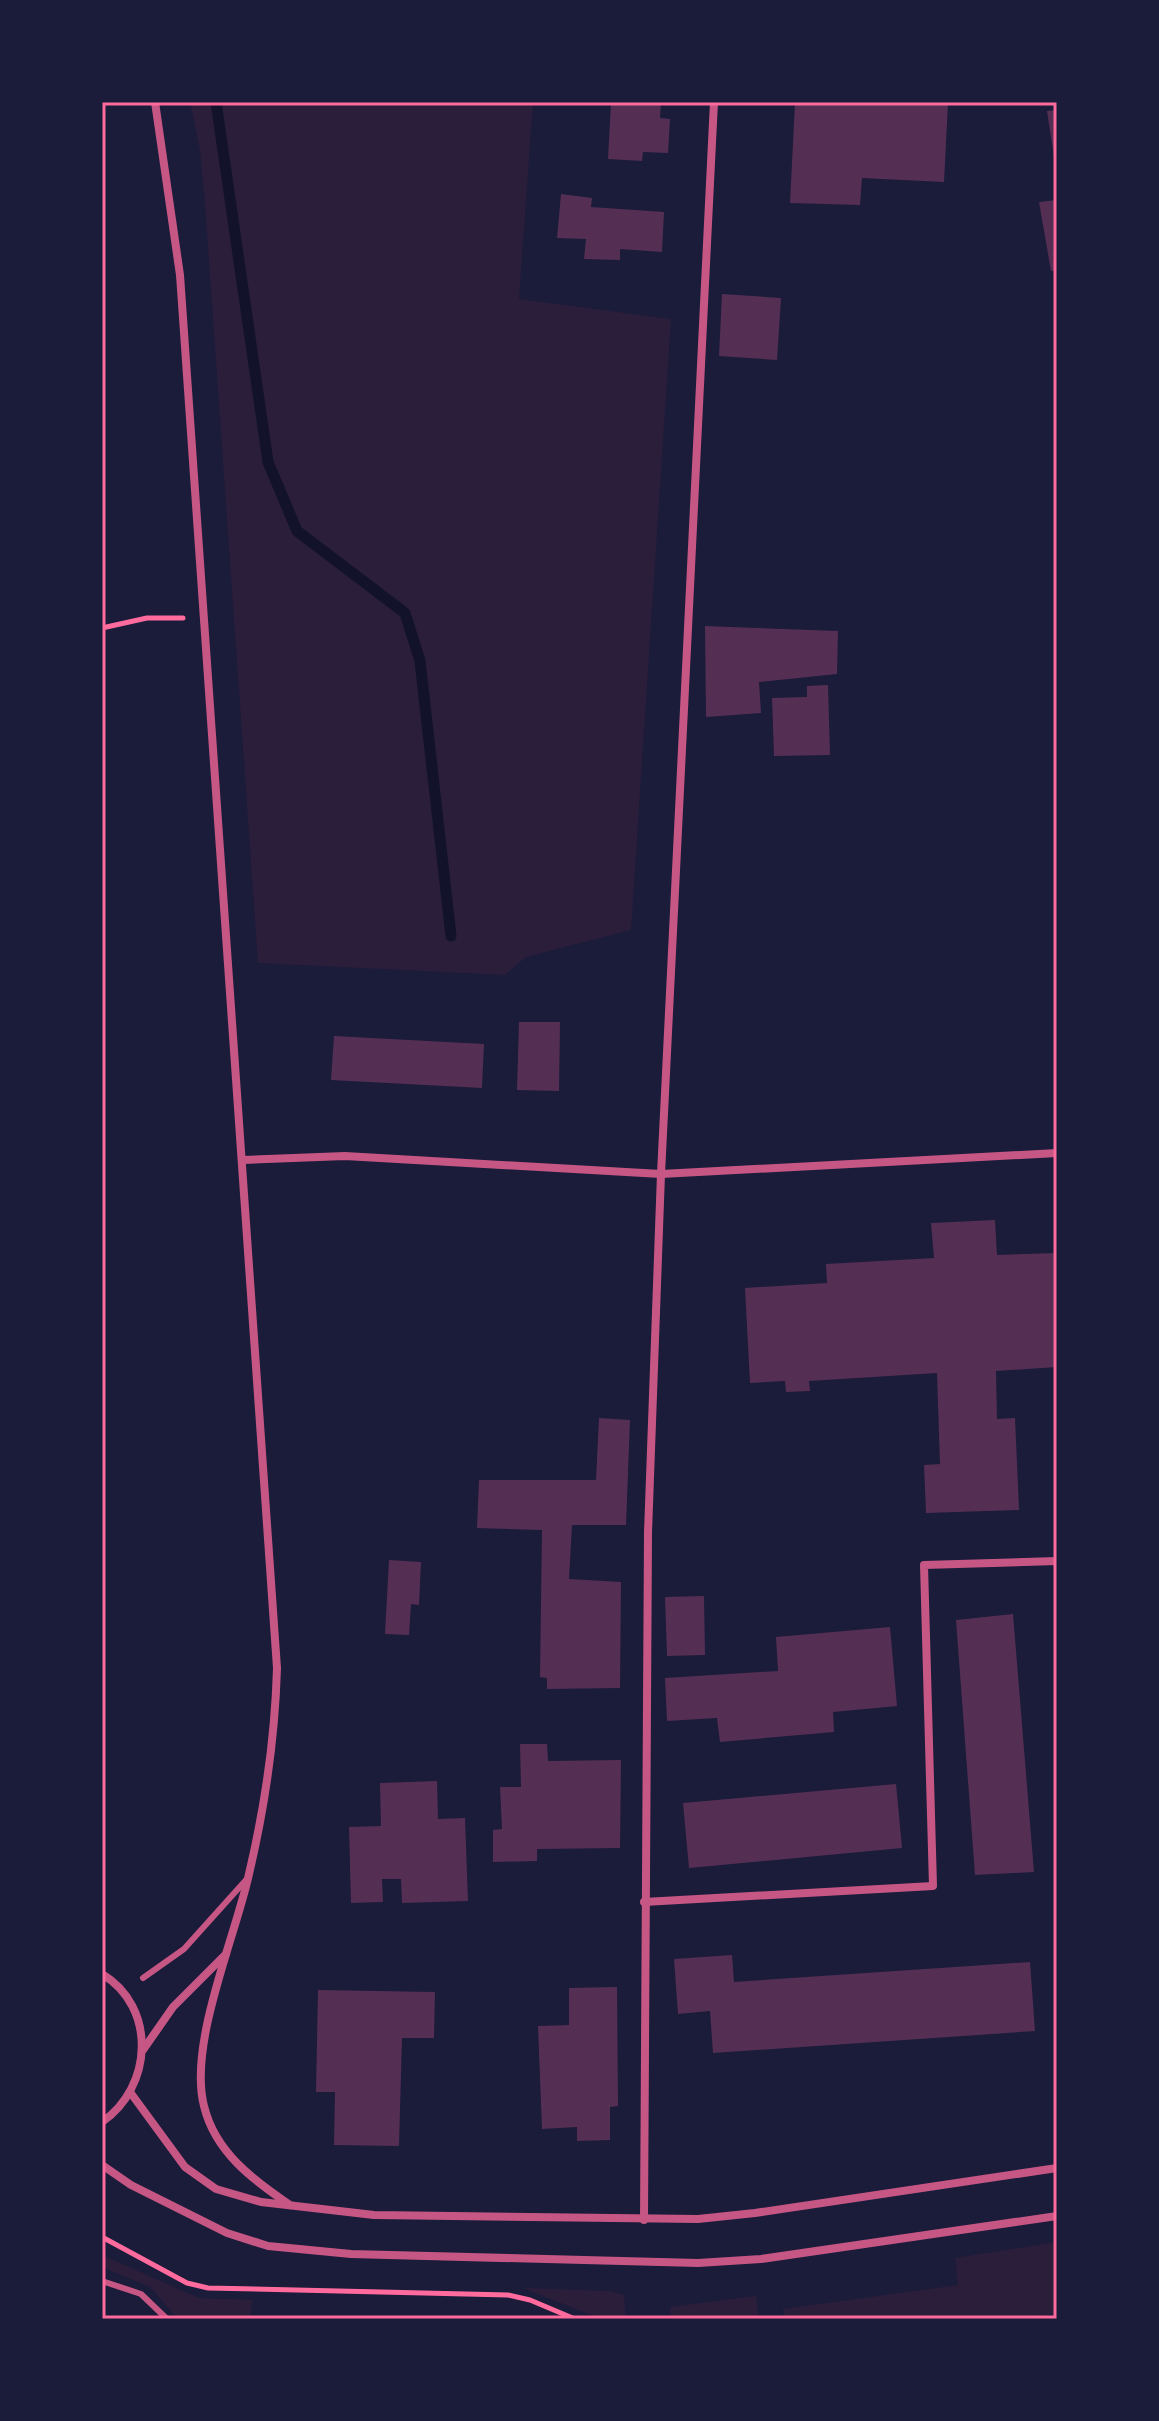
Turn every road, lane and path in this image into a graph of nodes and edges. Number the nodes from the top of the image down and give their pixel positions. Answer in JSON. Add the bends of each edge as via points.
{"nodes":[{"id":1,"x":155,"y":102,"type":"edge"},
{"id":2,"x":714,"y":102,"type":"edge"},
{"id":3,"x":204,"y":618,"type":"junction"},
{"id":4,"x":102,"y":628,"type":"edge"},
{"id":5,"x":1057,"y":1153,"type":"edge"},
{"id":6,"x":243,"y":1160,"type":"junction"},
{"id":7,"x":661,"y":1174,"type":"junction"},
{"id":8,"x":1057,"y":1561,"type":"edge"},
{"id":9,"x":249,"y":1877,"type":"junction"},
{"id":10,"x":644,"y":1902,"type":"junction"},
{"id":11,"x":227,"y":1953,"type":"junction"},
{"id":12,"x":102,"y":1974,"type":"edge"},
{"id":13,"x":143,"y":1978,"type":"dead end"},
{"id":14,"x":143,"y":2050,"type":"junction"},
{"id":15,"x":130,"y":2092,"type":"junction"},
{"id":16,"x":102,"y":2122,"type":"edge"},
{"id":17,"x":103,"y":2166,"type":"edge"},
{"id":18,"x":1057,"y":2168,"type":"edge"},
{"id":19,"x":290,"y":2205,"type":"junction"},
{"id":20,"x":1057,"y":2216,"type":"edge"},
{"id":21,"x":644,"y":2220,"type":"junction"},
{"id":22,"x":102,"y":2237,"type":"edge"},
{"id":23,"x":102,"y":2281,"type":"edge"},
{"id":24,"x":167,"y":2319,"type":"edge"},
{"id":25,"x":575,"y":2319,"type":"edge"}],
"edges":[{"from":1,"to":3,"type":"street","via":[[180,275]]},
{"from":2,"to":7,"type":"street"},
{"from":3,"to":4,"type":"path","via":[[147,618]]},
{"from":3,"to":6,"type":"street"},
{"from":5,"to":7,"type":"street"},
{"from":6,"to":7,"type":"street","via":[[345,1156]]},
{"from":6,"to":9,"type":"street","via":[[277,1668],[270,1763]]},
{"from":7,"to":10,"type":"street","via":[[648,1533]]},
{"from":8,"to":10,"type":"street","via":[[924,1565],[933,1886]]},
{"from":9,"to":11,"type":"street"},
{"from":9,"to":13,"type":"lane","via":[[184,1949]]},
{"from":10,"to":21,"type":"street"},
{"from":11,"to":14,"type":"street","via":[[173,2007]]},
{"from":11,"to":19,"type":"street","via":[[203,2052],[203,2103],[235,2161]]},
{"from":12,"to":14,"type":"street","via":[[131,2002]]},
{"from":14,"to":15,"type":"street"},
{"from":15,"to":16,"type":"street"},
{"from":15,"to":19,"type":"street","via":[[175,2155],[204,2182],[232,2195]]},
{"from":17,"to":20,"type":"street","via":[[237,2237],[268,2246],[351,2254],[698,2263],[761,2259]]},
{"from":18,"to":21,"type":"street","via":[[755,2213]]},
{"from":19,"to":21,"type":"street","via":[[374,2215]]},
{"from":22,"to":25,"type":"path","via":[[187,2283],[208,2288],[508,2295]]},
{"from":23,"to":24,"type":"lane","via":[[141,2294]]}]}
